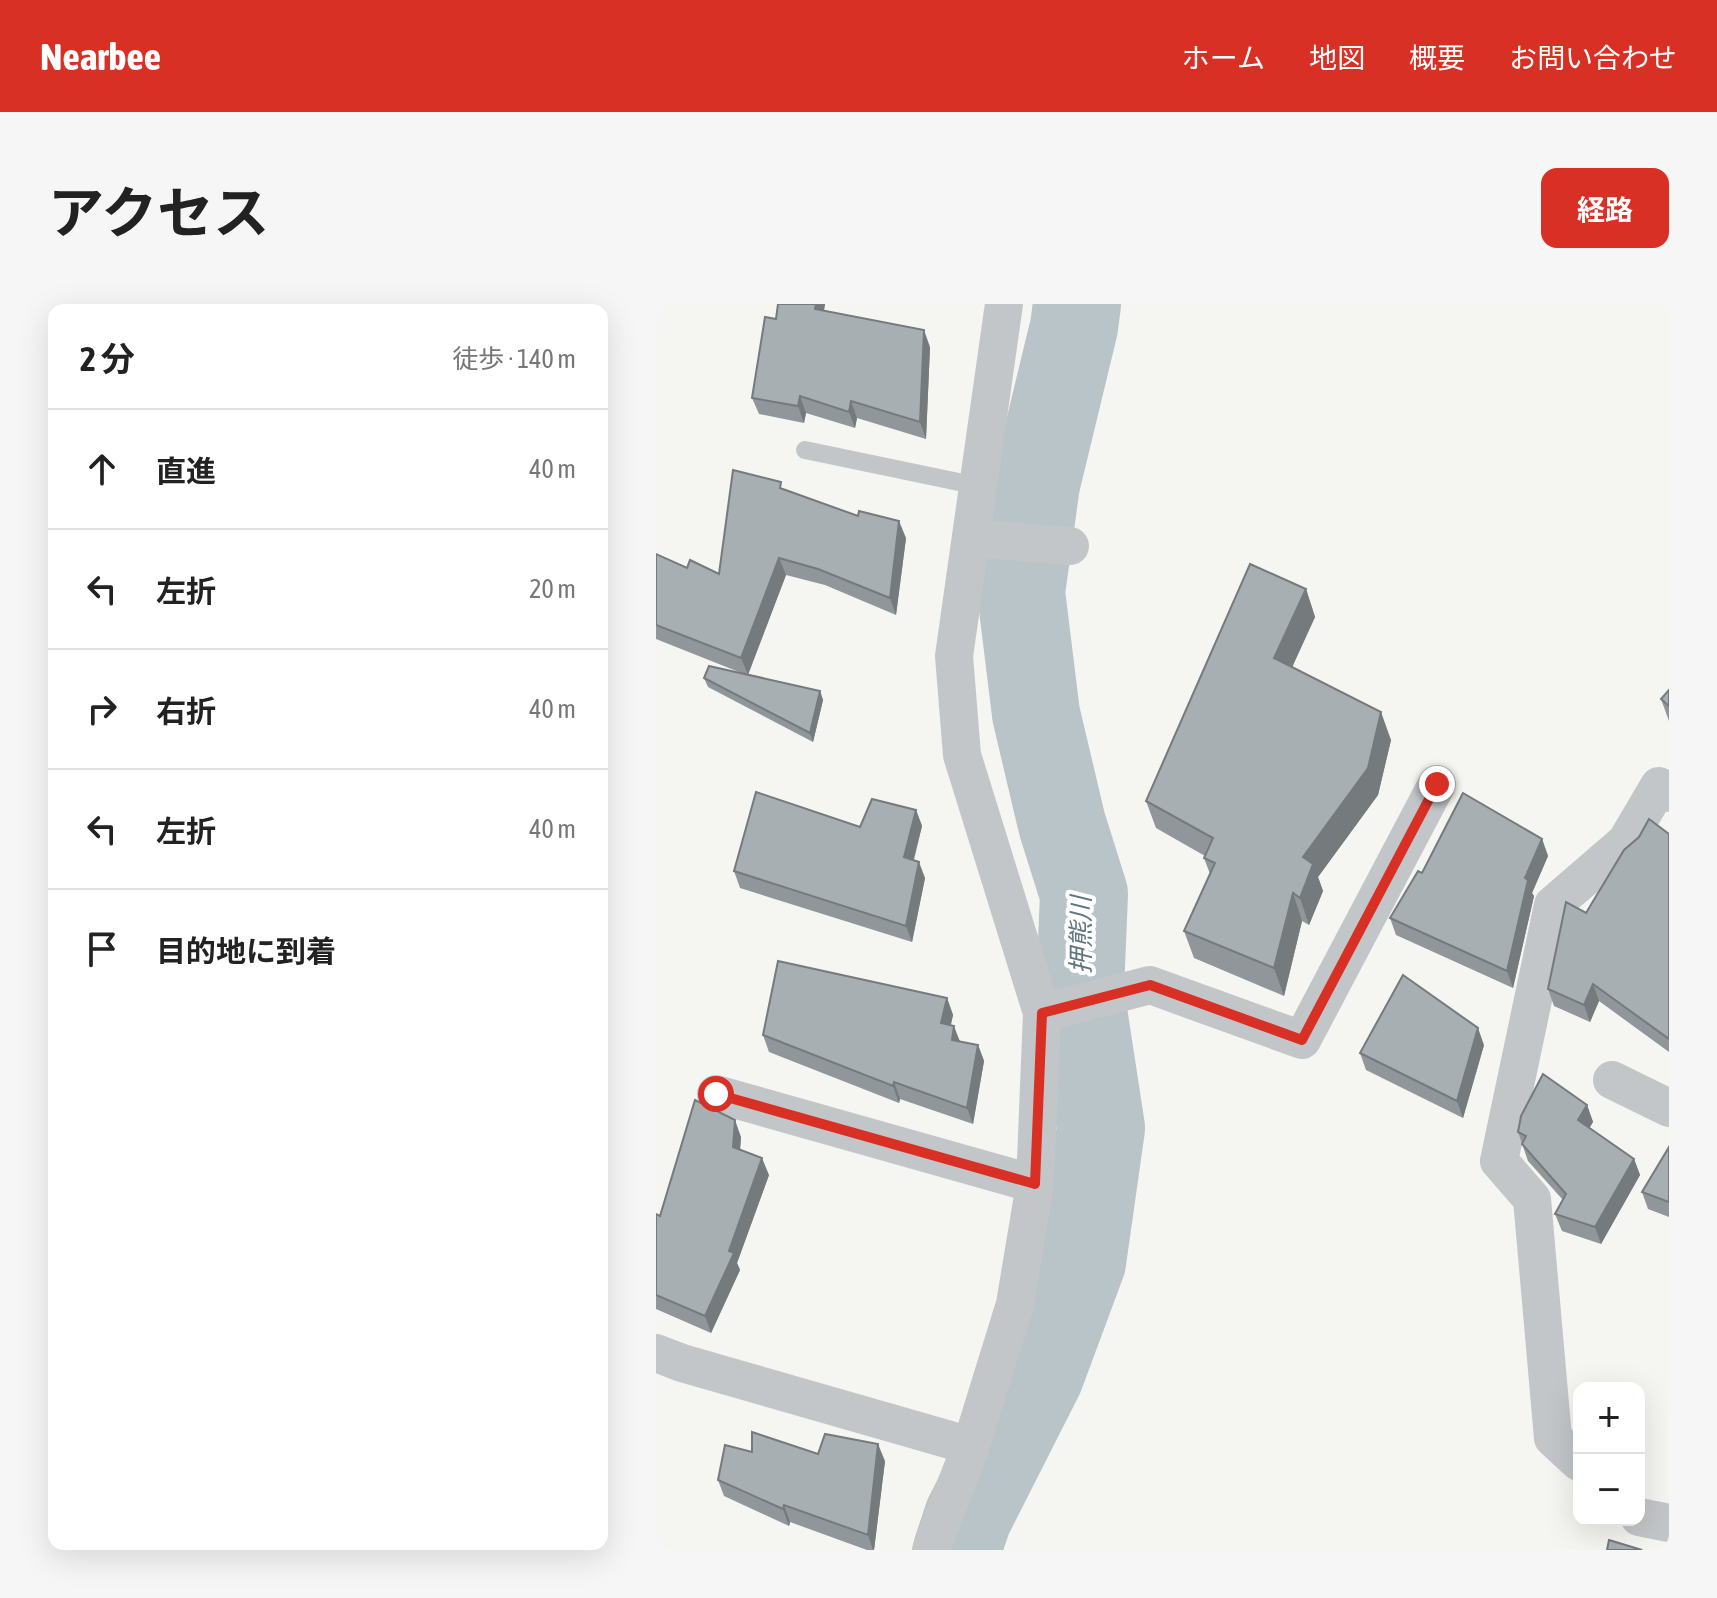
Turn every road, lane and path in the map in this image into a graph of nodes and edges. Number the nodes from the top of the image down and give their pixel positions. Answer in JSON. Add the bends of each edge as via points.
{"nodes":[{"id":1,"x":1004,"y":304,"type":"edge"},
{"id":2,"x":805,"y":450,"type":"dead end"},
{"id":3,"x":978,"y":486,"type":"junction"},
{"id":4,"x":971,"y":538,"type":"junction"},
{"id":5,"x":1070,"y":546,"type":"dead end"},
{"id":6,"x":1437,"y":784,"type":"dead end"},
{"id":7,"x":1669,"y":793,"type":"edge"},
{"id":8,"x":1042,"y":1013,"type":"junction"},
{"id":9,"x":1612,"y":1080,"type":"dead end"},
{"id":10,"x":716,"y":1094,"type":"dead end"},
{"id":11,"x":1669,"y":1108,"type":"edge"},
{"id":12,"x":1035,"y":1184,"type":"junction"},
{"id":13,"x":656,"y":1353,"type":"edge"},
{"id":14,"x":971,"y":1446,"type":"junction"},
{"id":15,"x":1573,"y":1456,"type":"edge"},
{"id":16,"x":1645,"y":1518,"type":"edge"},
{"id":17,"x":1669,"y":1523,"type":"edge"},
{"id":18,"x":931,"y":1550,"type":"edge"}],
"edges":[{"from":1,"to":3,"type":"street"},
{"from":2,"to":3,"type":"lane"},
{"from":3,"to":4,"type":"street"},
{"from":4,"to":5,"type":"street"},
{"from":4,"to":8,"type":"street","via":[[954,656],[962,755]]},
{"from":6,"to":8,"type":"street","via":[[1302,1040],[1150,985]]},
{"from":7,"to":15,"type":"street","via":[[1659,786],[1626,842],[1553,905],[1499,1161],[1532,1199],[1553,1438]]},
{"from":8,"to":12,"type":"street"},
{"from":9,"to":11,"type":"street"},
{"from":10,"to":12,"type":"street"},
{"from":12,"to":14,"type":"street","via":[[1015,1304]]},
{"from":13,"to":14,"type":"street"},
{"from":14,"to":18,"type":"street"},
{"from":16,"to":17,"type":"street"}]}
